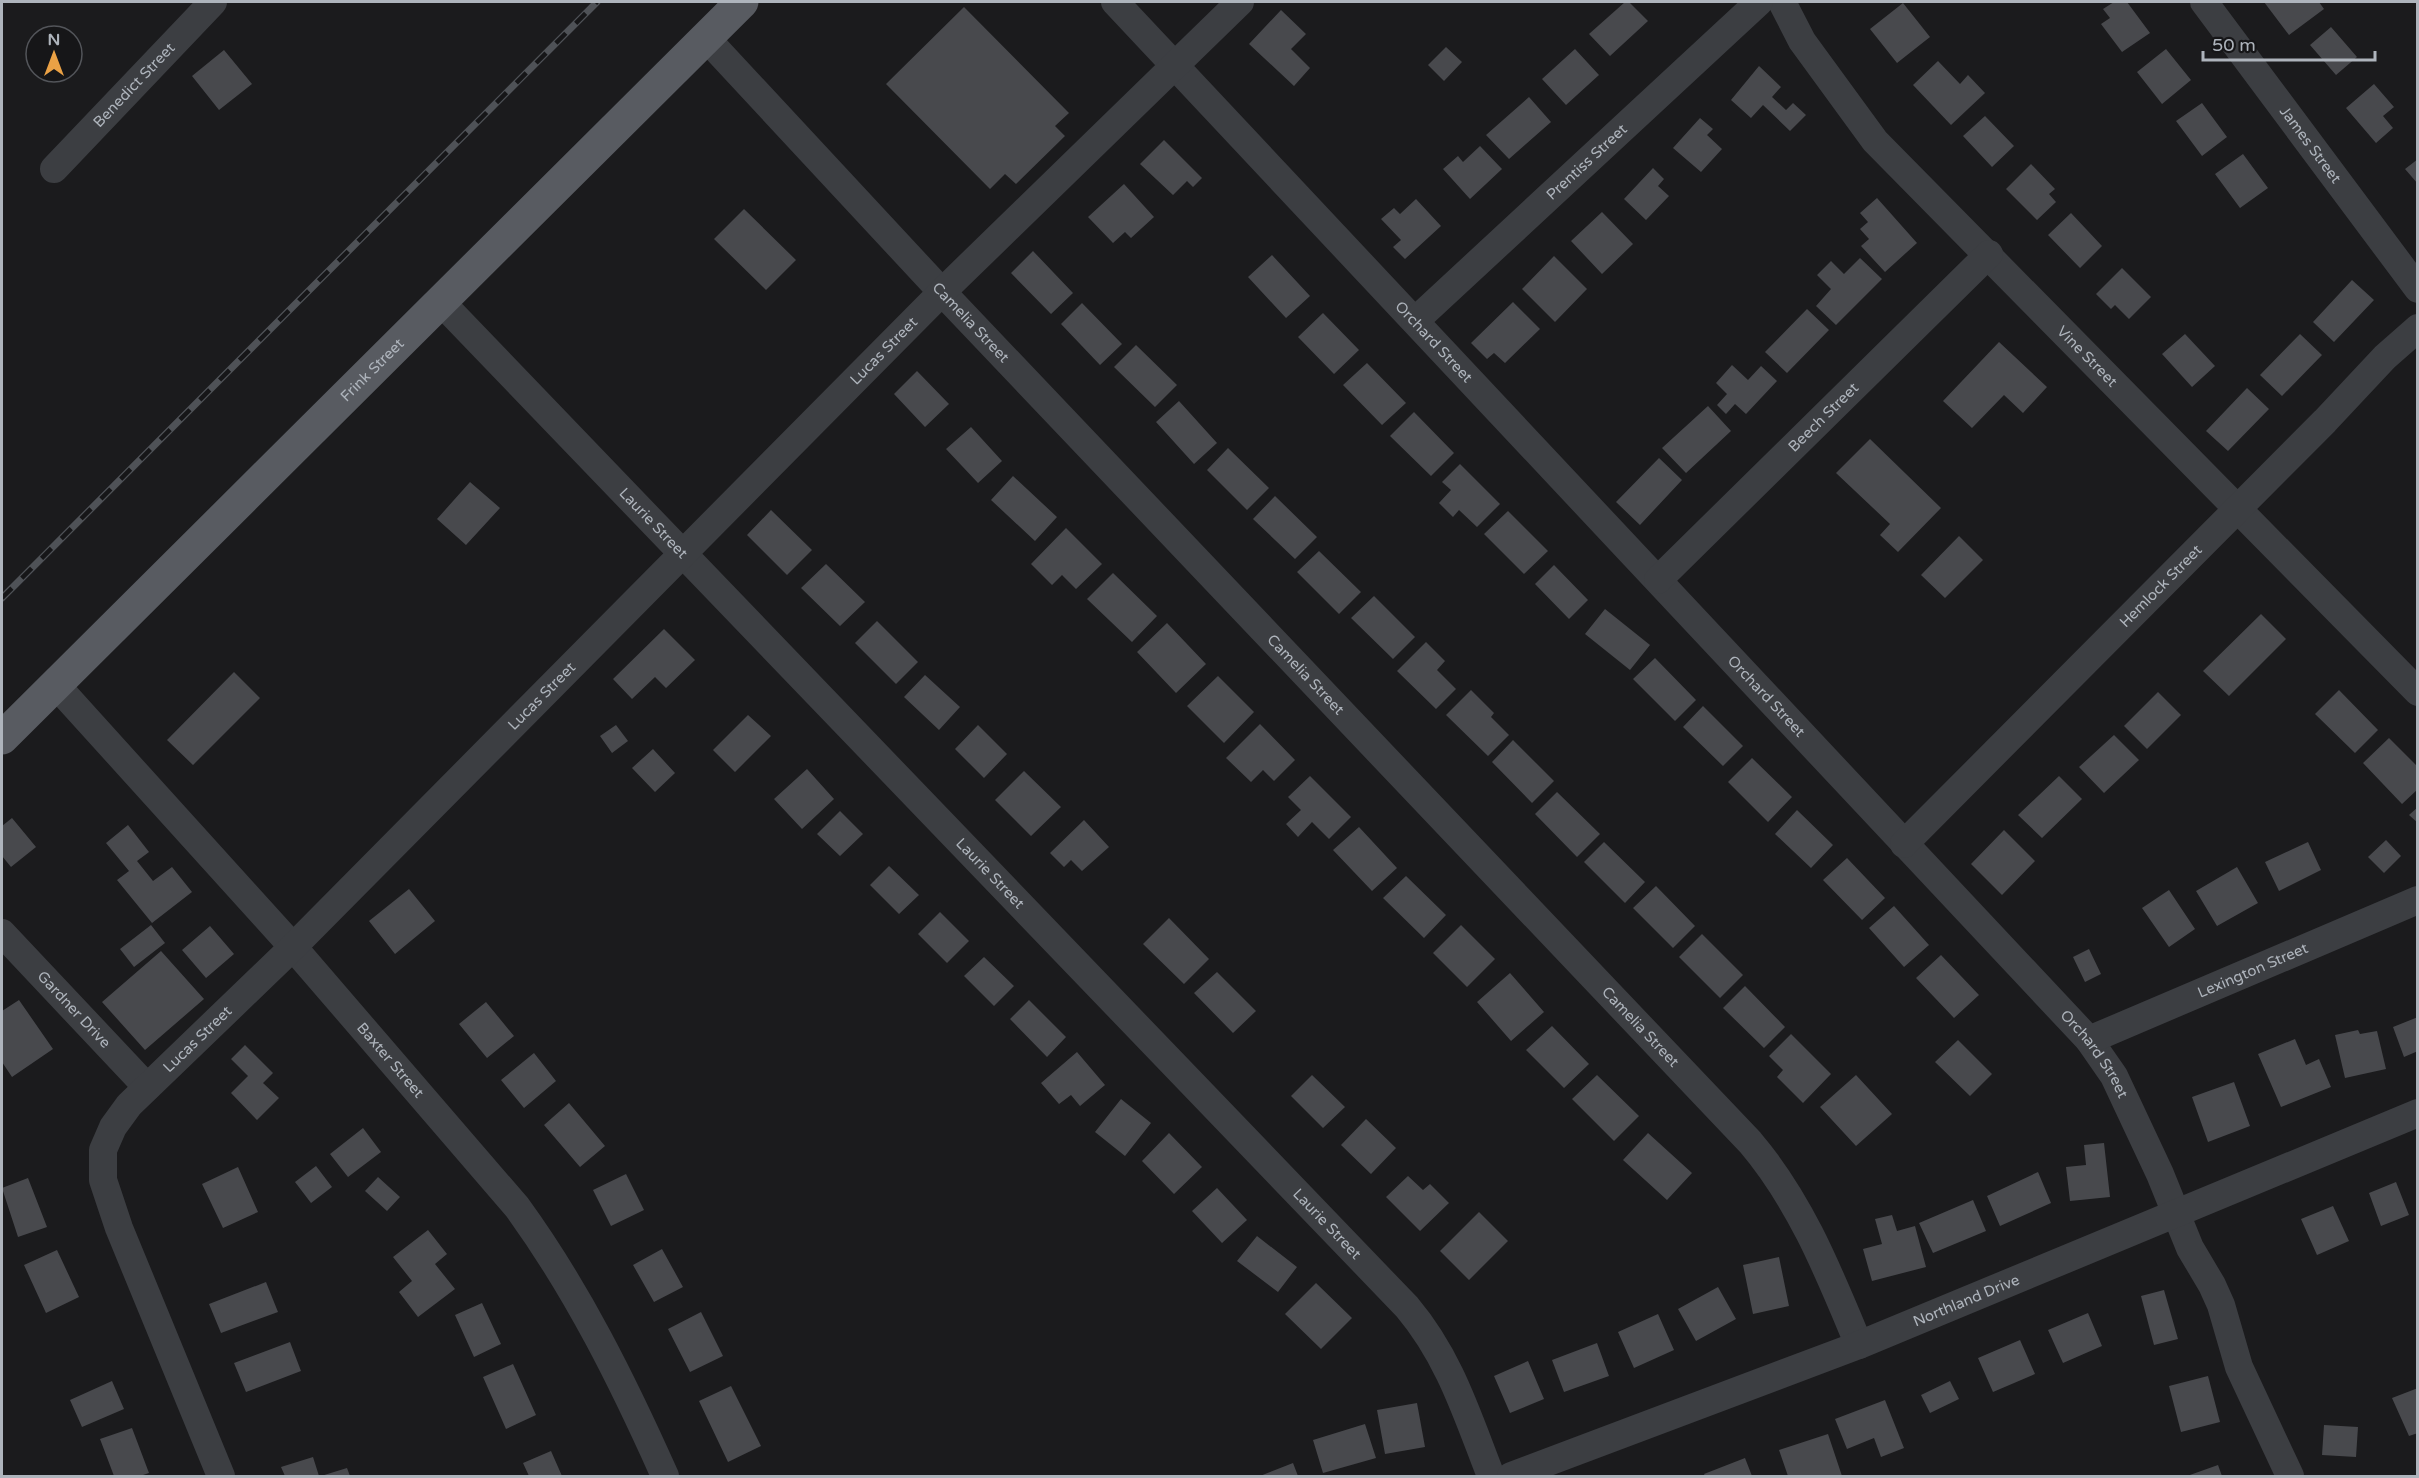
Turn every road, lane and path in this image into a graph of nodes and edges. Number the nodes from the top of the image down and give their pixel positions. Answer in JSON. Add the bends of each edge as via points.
{"nodes":[{"id":1,"x":213,"y":2,"type":"edge"},
{"id":2,"x":742,"y":2,"type":"edge"},
{"id":3,"x":1115,"y":2,"type":"edge"},
{"id":4,"x":1240,"y":2,"type":"edge"},
{"id":5,"x":1759,"y":2,"type":"edge"},
{"id":6,"x":1782,"y":2,"type":"edge"},
{"id":7,"x":2204,"y":2,"type":"edge"},
{"id":8,"x":705,"y":37,"type":"junction"},
{"id":9,"x":1174,"y":64,"type":"junction"},
{"id":10,"x":54,"y":169,"type":"dead end"},
{"id":11,"x":1989,"y":254,"type":"junction"},
{"id":12,"x":2418,"y":289,"type":"edge"},
{"id":13,"x":942,"y":292,"type":"junction"},
{"id":14,"x":440,"y":301,"type":"junction"},
{"id":15,"x":1415,"y":321,"type":"junction"},
{"id":16,"x":2418,"y":328,"type":"edge"},
{"id":17,"x":2238,"y":509,"type":"junction"},
{"id":18,"x":681,"y":555,"type":"junction"},
{"id":19,"x":1658,"y":580,"type":"junction"},
{"id":20,"x":55,"y":684,"type":"junction"},
{"id":21,"x":2418,"y":692,"type":"edge"},
{"id":22,"x":2,"y":738,"type":"edge"},
{"id":23,"x":1904,"y":844,"type":"junction"},
{"id":24,"x":2418,"y":900,"type":"edge"},
{"id":25,"x":2,"y":933,"type":"edge"},
{"id":26,"x":293,"y":947,"type":"junction"},
{"id":27,"x":2089,"y":1040,"type":"junction"},
{"id":28,"x":147,"y":1087,"type":"junction"},
{"id":29,"x":2418,"y":1113,"type":"edge"},
{"id":30,"x":2178,"y":1214,"type":"junction"},
{"id":31,"x":1859,"y":1345,"type":"junction"},
{"id":32,"x":221,"y":1476,"type":"edge"},
{"id":33,"x":665,"y":1476,"type":"edge"},
{"id":34,"x":1491,"y":1476,"type":"edge"},
{"id":35,"x":1510,"y":1476,"type":"edge"},
{"id":36,"x":2290,"y":1476,"type":"edge"}],
"edges":[{"from":1,"to":10,"type":"street","name":"Benedict Street"},
{"from":2,"to":8,"type":"main road","name":"Frink Street"},
{"from":3,"to":9,"type":"street","name":"Orchard Street"},
{"from":4,"to":9,"type":"street","name":"Lucas Street"},
{"from":5,"to":15,"type":"street","name":"Prentiss Street"},
{"from":6,"to":11,"type":"street","name":"Vine Street","via":[[1802,40],[1875,141]]},
{"from":7,"to":12,"type":"street","name":"James Street"},
{"from":8,"to":13,"type":"street","name":"Camelia Street"},
{"from":8,"to":14,"type":"main road","name":"Frink Street"},
{"from":9,"to":13,"type":"street","name":"Lucas Street"},
{"from":9,"to":15,"type":"street","name":"Orchard Street"},
{"from":11,"to":17,"type":"street","name":"Vine Street"},
{"from":11,"to":19,"type":"street","name":"Beech Street"},
{"from":13,"to":18,"type":"street","name":"Lucas Street"},
{"from":13,"to":31,"type":"street","name":"Camelia Street","via":[[1750,1142],[1791,1197],[1821,1254]]},
{"from":14,"to":18,"type":"street","name":"Laurie Street"},
{"from":14,"to":20,"type":"main road","name":"Frink Street"},
{"from":15,"to":19,"type":"street","name":"Orchard Street"},
{"from":16,"to":17,"type":"street","name":"Hemlock Street"},
{"from":17,"to":21,"type":"street","name":"Vine Street"},
{"from":17,"to":23,"type":"street","name":"Hemlock Street"},
{"from":18,"to":26,"type":"street","name":"Lucas Street"},
{"from":18,"to":34,"type":"street","name":"Laurie Street","via":[[1407,1307],[1450,1371]]},
{"from":19,"to":23,"type":"street","name":"Orchard Street"},
{"from":20,"to":22,"type":"main road","name":"Frink Street"},
{"from":20,"to":26,"type":"street","name":"Baxter Street"},
{"from":23,"to":27,"type":"street","name":"Orchard Street"},
{"from":24,"to":27,"type":"street","name":"Lexington Street"},
{"from":25,"to":28,"type":"street","name":"Gardner Drive"},
{"from":26,"to":28,"type":"street","name":"Lucas Street"},
{"from":26,"to":33,"type":"street","name":"Baxter Street","via":[[517,1207],[547,1248],[623,1382]]},
{"from":27,"to":30,"type":"street","name":"Orchard Street","via":[[2114,1076]]},
{"from":28,"to":32,"type":"street","name":"Lucas Street","via":[[113,1127],[103,1150],[103,1180]]},
{"from":29,"to":30,"type":"street","name":"Northland Drive"},
{"from":30,"to":31,"type":"street","name":"Northland Drive"},
{"from":30,"to":36,"type":"street","name":"Orchard Street","via":[[2190,1248],[2221,1305],[2239,1367],[2256,1407]]},
{"from":31,"to":35,"type":"street","name":"Northland Drive"}]}
